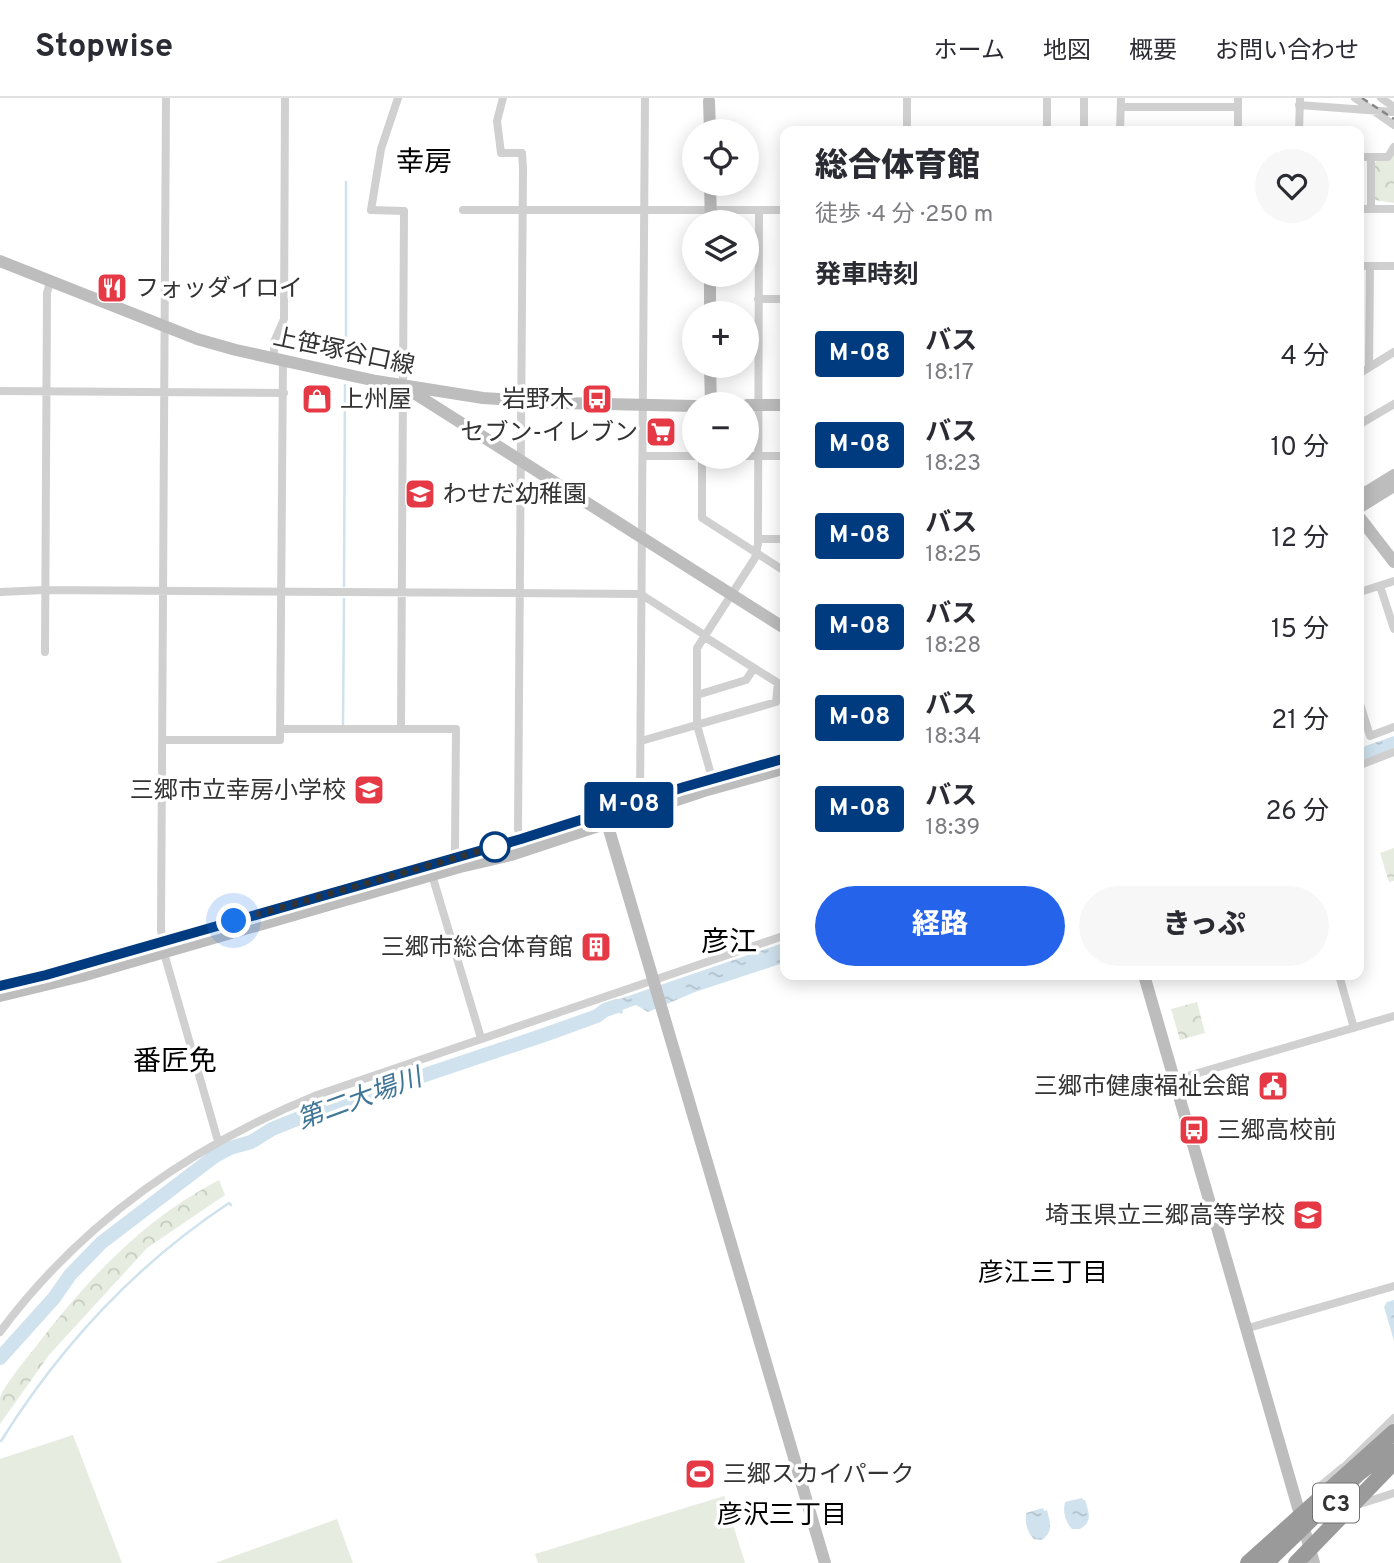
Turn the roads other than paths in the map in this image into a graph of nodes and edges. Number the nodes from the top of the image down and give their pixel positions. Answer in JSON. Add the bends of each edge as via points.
{"nodes":[{"id":1,"x":166,"y":98,"type":"edge"},
{"id":2,"x":285,"y":98,"type":"edge"},
{"id":3,"x":398,"y":98,"type":"edge"},
{"id":4,"x":503,"y":98,"type":"edge"},
{"id":5,"x":645,"y":98,"type":"edge"},
{"id":6,"x":907,"y":98,"type":"edge"},
{"id":7,"x":1047,"y":98,"type":"edge"},
{"id":8,"x":1084,"y":98,"type":"edge"},
{"id":9,"x":1355,"y":98,"type":"edge"},
{"id":10,"x":1381,"y":98,"type":"edge"},
{"id":11,"x":709,"y":100,"type":"edge"},
{"id":12,"x":1121,"y":102,"type":"edge"},
{"id":13,"x":1238,"y":102,"type":"edge"},
{"id":14,"x":1299,"y":102,"type":"edge"},
{"id":15,"x":1335,"y":102,"type":"edge"},
{"id":16,"x":1370,"y":108,"type":"junction"},
{"id":17,"x":1394,"y":109,"type":"edge"},
{"id":18,"x":710,"y":119,"type":"edge"},
{"id":19,"x":1394,"y":125,"type":"edge"},
{"id":20,"x":907,"y":126,"type":"edge"},
{"id":21,"x":1047,"y":126,"type":"edge"},
{"id":22,"x":1084,"y":126,"type":"edge"},
{"id":23,"x":1121,"y":126,"type":"edge"},
{"id":24,"x":1238,"y":126,"type":"edge"},
{"id":25,"x":1299,"y":126,"type":"edge"},
{"id":26,"x":1394,"y":147,"type":"edge"},
{"id":27,"x":1364,"y":157,"type":"edge"},
{"id":28,"x":1371,"y":157,"type":"junction"},
{"id":29,"x":1364,"y":209,"type":"edge"},
{"id":30,"x":1371,"y":209,"type":"junction"},
{"id":31,"x":1394,"y":209,"type":"edge"},
{"id":32,"x":759,"y":210,"type":"edge"},
{"id":33,"x":780,"y":210,"type":"edge"},
{"id":34,"x":463,"y":211,"type":"dead end"},
{"id":35,"x":523,"y":211,"type":"junction"},
{"id":36,"x":644,"y":211,"type":"junction"},
{"id":37,"x":682,"y":214,"type":"edge"},
{"id":38,"x":0,"y":261,"type":"edge"},
{"id":39,"x":1364,"y":266,"type":"edge"},
{"id":40,"x":1370,"y":266,"type":"junction"},
{"id":41,"x":1394,"y":266,"type":"edge"},
{"id":42,"x":50,"y":282,"type":"junction"},
{"id":43,"x":758,"y":287,"type":"edge"},
{"id":44,"x":1364,"y":292,"type":"edge"},
{"id":45,"x":1370,"y":292,"type":"junction"},
{"id":46,"x":758,"y":299,"type":"junction"},
{"id":47,"x":780,"y":299,"type":"edge"},
{"id":48,"x":165,"y":327,"type":"junction"},
{"id":49,"x":1394,"y":352,"type":"edge"},
{"id":50,"x":278,"y":359,"type":"junction"},
{"id":51,"x":1369,"y":367,"type":"junction"},
{"id":52,"x":1364,"y":370,"type":"edge"},
{"id":53,"x":403,"y":386,"type":"junction"},
{"id":54,"x":0,"y":391,"type":"edge"},
{"id":55,"x":47,"y":391,"type":"junction"},
{"id":56,"x":754,"y":392,"type":"edge"},
{"id":57,"x":164,"y":393,"type":"junction"},
{"id":58,"x":284,"y":393,"type":"junction"},
{"id":59,"x":522,"y":401,"type":"junction"},
{"id":60,"x":1394,"y":404,"type":"edge"},
{"id":61,"x":643,"y":405,"type":"junction"},
{"id":62,"x":759,"y":405,"type":"edge"},
{"id":63,"x":780,"y":405,"type":"edge"},
{"id":64,"x":682,"y":406,"type":"edge"},
{"id":65,"x":1364,"y":422,"type":"edge"},
{"id":66,"x":643,"y":456,"type":"junction"},
{"id":67,"x":682,"y":456,"type":"edge"},
{"id":68,"x":759,"y":456,"type":"edge"},
{"id":69,"x":780,"y":456,"type":"edge"},
{"id":70,"x":521,"y":460,"type":"junction"},
{"id":71,"x":702,"y":469,"type":"edge"},
{"id":72,"x":759,"y":469,"type":"edge"},
{"id":73,"x":1394,"y":475,"type":"edge"},
{"id":74,"x":1394,"y":486,"type":"edge"},
{"id":75,"x":1364,"y":494,"type":"edge"},
{"id":76,"x":1364,"y":505,"type":"edge"},
{"id":77,"x":1364,"y":523,"type":"edge"},
{"id":78,"x":642,"y":537,"type":"junction"},
{"id":79,"x":758,"y":539,"type":"junction"},
{"id":80,"x":780,"y":539,"type":"edge"},
{"id":81,"x":757,"y":553,"type":"junction"},
{"id":82,"x":1394,"y":562,"type":"edge"},
{"id":83,"x":780,"y":568,"type":"edge"},
{"id":84,"x":1394,"y":581,"type":"edge"},
{"id":85,"x":1380,"y":586,"type":"junction"},
{"id":86,"x":46,"y":590,"type":"junction"},
{"id":87,"x":163,"y":591,"type":"junction"},
{"id":88,"x":1364,"y":591,"type":"edge"},
{"id":89,"x":0,"y":592,"type":"edge"},
{"id":90,"x":282,"y":592,"type":"junction"},
{"id":91,"x":402,"y":593,"type":"junction"},
{"id":92,"x":521,"y":593,"type":"junction"},
{"id":93,"x":642,"y":594,"type":"junction"},
{"id":94,"x":732,"y":594,"type":"junction"},
{"id":95,"x":780,"y":625,"type":"edge"},
{"id":96,"x":1394,"y":629,"type":"edge"},
{"id":97,"x":705,"y":636,"type":"junction"},
{"id":98,"x":45,"y":652,"type":"dead end"},
{"id":99,"x":754,"y":668,"type":"junction"},
{"id":100,"x":697,"y":695,"type":"junction"},
{"id":101,"x":1364,"y":722,"type":"edge"},
{"id":102,"x":697,"y":725,"type":"junction"},
{"id":103,"x":1394,"y":727,"type":"edge"},
{"id":104,"x":281,"y":729,"type":"junction"},
{"id":105,"x":401,"y":729,"type":"junction"},
{"id":106,"x":1370,"y":736,"type":"junction"},
{"id":107,"x":1364,"y":738,"type":"edge"},
{"id":108,"x":162,"y":740,"type":"junction"},
{"id":109,"x":641,"y":741,"type":"junction"},
{"id":110,"x":1394,"y":752,"type":"edge"},
{"id":111,"x":780,"y":760,"type":"edge"},
{"id":112,"x":1364,"y":763,"type":"edge"},
{"id":113,"x":780,"y":770,"type":"edge"},
{"id":114,"x":712,"y":778,"type":"junction"},
{"id":115,"x":640,"y":801,"type":"junction"},
{"id":116,"x":606,"y":818,"type":"junction"},
{"id":117,"x":521,"y":839,"type":"junction"},
{"id":118,"x":457,"y":857,"type":"junction"},
{"id":119,"x":432,"y":875,"type":"junction"},
{"id":120,"x":780,"y":937,"type":"edge"},
{"id":121,"x":163,"y":947,"type":"junction"},
{"id":122,"x":1145,"y":980,"type":"edge"},
{"id":123,"x":1340,"y":980,"type":"edge"},
{"id":124,"x":655,"y":983,"type":"junction"},
{"id":125,"x":0,"y":986,"type":"edge"},
{"id":126,"x":0,"y":996,"type":"edge"},
{"id":127,"x":1394,"y":1016,"type":"edge"},
{"id":128,"x":1354,"y":1028,"type":"junction"},
{"id":129,"x":481,"y":1038,"type":"junction"},
{"id":130,"x":1174,"y":1080,"type":"junction"},
{"id":131,"x":218,"y":1140,"type":"junction"},
{"id":132,"x":1394,"y":1286,"type":"edge"},
{"id":133,"x":1245,"y":1329,"type":"junction"},
{"id":134,"x":0,"y":1332,"type":"edge"},
{"id":135,"x":1394,"y":1418,"type":"edge"},
{"id":136,"x":1394,"y":1432,"type":"edge"},
{"id":137,"x":1392,"y":1452,"type":"edge"},
{"id":138,"x":1345,"y":1466,"type":"junction"},
{"id":139,"x":1394,"y":1469,"type":"edge"},
{"id":140,"x":1327,"y":1487,"type":"junction"},
{"id":141,"x":1394,"y":1493,"type":"edge"},
{"id":142,"x":1360,"y":1504,"type":"junction"},
{"id":143,"x":1301,"y":1516,"type":"junction"},
{"id":144,"x":1309,"y":1560,"type":"edge"},
{"id":145,"x":825,"y":1563,"type":"edge"},
{"id":146,"x":1248,"y":1563,"type":"edge"},
{"id":147,"x":1266,"y":1563,"type":"edge"},
{"id":148,"x":1280,"y":1563,"type":"edge"},
{"id":149,"x":1296,"y":1563,"type":"edge"}],
"edges":[{"from":1,"to":48,"type":"street"},
{"from":2,"to":50,"type":"street","via":[[284,319],[274,342]]},
{"from":3,"to":53,"type":"street","via":[[381,149],[371,210],[404,211]]},
{"from":4,"to":35,"type":"street","via":[[497,121],[501,153],[522,153]]},
{"from":5,"to":36,"type":"street"},
{"from":6,"to":20,"type":"street"},
{"from":7,"to":21,"type":"street"},
{"from":8,"to":22,"type":"street"},
{"from":9,"to":16,"type":"street"},
{"from":10,"to":17,"type":"street"},
{"from":11,"to":18,"type":"street"},
{"from":12,"to":13,"type":"street"},
{"from":12,"to":23,"type":"street"},
{"from":13,"to":24,"type":"street"},
{"from":14,"to":15,"type":"street"},
{"from":14,"to":25,"type":"street"},
{"from":15,"to":16,"type":"street"},
{"from":16,"to":17,"type":"street"},
{"from":16,"to":19,"type":"street"},
{"from":26,"to":28,"type":"street","via":[[1388,157]]},
{"from":27,"to":28,"type":"street"},
{"from":28,"to":30,"type":"street"},
{"from":29,"to":30,"type":"street"},
{"from":30,"to":31,"type":"street"},
{"from":32,"to":33,"type":"street"},
{"from":34,"to":35,"type":"street"},
{"from":35,"to":36,"type":"street"},
{"from":35,"to":59,"type":"street"},
{"from":36,"to":37,"type":"street"},
{"from":36,"to":61,"type":"street"},
{"from":38,"to":42,"type":"street","name":"上笹塚谷口線"},
{"from":39,"to":40,"type":"street"},
{"from":40,"to":41,"type":"street"},
{"from":40,"to":45,"type":"street"},
{"from":42,"to":48,"type":"street","name":"上笹塚谷口線"},
{"from":42,"to":55,"type":"street"},
{"from":43,"to":46,"type":"street"},
{"from":44,"to":45,"type":"street"},
{"from":45,"to":51,"type":"street"},
{"from":46,"to":47,"type":"street"},
{"from":46,"to":56,"type":"street"},
{"from":48,"to":50,"type":"street","name":"上笹塚谷口線"},
{"from":48,"to":57,"type":"street"},
{"from":49,"to":51,"type":"street"},
{"from":50,"to":53,"type":"street","name":"上笹塚谷口線"},
{"from":50,"to":58,"type":"street"},
{"from":51,"to":52,"type":"street"},
{"from":53,"to":59,"type":"street","name":"上笹塚谷口線"},
{"from":53,"to":70,"type":"street"},
{"from":53,"to":91,"type":"street"},
{"from":54,"to":55,"type":"street"},
{"from":55,"to":57,"type":"street"},
{"from":55,"to":86,"type":"street"},
{"from":57,"to":58,"type":"street"},
{"from":57,"to":87,"type":"street"},
{"from":58,"to":90,"type":"street"},
{"from":59,"to":61,"type":"street","name":"上笹塚谷口線"},
{"from":59,"to":70,"type":"street"},
{"from":60,"to":65,"type":"street"},
{"from":61,"to":64,"type":"street","name":"上笹塚谷口線"},
{"from":61,"to":66,"type":"street"},
{"from":62,"to":63,"type":"street"},
{"from":66,"to":67,"type":"street"},
{"from":66,"to":78,"type":"street"},
{"from":68,"to":69,"type":"street"},
{"from":70,"to":78,"type":"street"},
{"from":70,"to":92,"type":"street"},
{"from":71,"to":81,"type":"street","via":[[702,518]]},
{"from":72,"to":79,"type":"street"},
{"from":73,"to":75,"type":"street"},
{"from":74,"to":76,"type":"street"},
{"from":77,"to":82,"type":"street"},
{"from":78,"to":93,"type":"street"},
{"from":78,"to":94,"type":"street"},
{"from":79,"to":80,"type":"street"},
{"from":79,"to":81,"type":"street"},
{"from":81,"to":83,"type":"street"},
{"from":81,"to":94,"type":"street"},
{"from":84,"to":85,"type":"street"},
{"from":85,"to":88,"type":"street"},
{"from":85,"to":96,"type":"street"},
{"from":86,"to":87,"type":"street"},
{"from":86,"to":89,"type":"street"},
{"from":86,"to":98,"type":"street"},
{"from":87,"to":90,"type":"street"},
{"from":87,"to":108,"type":"street"},
{"from":90,"to":91,"type":"street"},
{"from":90,"to":104,"type":"street"},
{"from":91,"to":92,"type":"street"},
{"from":91,"to":105,"type":"street"},
{"from":92,"to":93,"type":"street"},
{"from":92,"to":117,"type":"street"},
{"from":93,"to":97,"type":"street"},
{"from":93,"to":109,"type":"street"},
{"from":94,"to":95,"type":"street"},
{"from":94,"to":97,"type":"street"},
{"from":97,"to":99,"type":"street"},
{"from":97,"to":100,"type":"street","via":[[697,648]]},
{"from":99,"to":100,"type":"street","via":[[746,680]]},
{"from":99,"to":102,"type":"street","via":[[778,684],[776,702]]},
{"from":100,"to":102,"type":"street"},
{"from":101,"to":106,"type":"street"},
{"from":102,"to":109,"type":"street"},
{"from":102,"to":114,"type":"street"},
{"from":103,"to":106,"type":"street"},
{"from":104,"to":105,"type":"street"},
{"from":104,"to":108,"type":"street","via":[[281,740]]},
{"from":105,"to":118,"type":"street","via":[[456,729]]},
{"from":106,"to":107,"type":"street"},
{"from":108,"to":121,"type":"street"},
{"from":109,"to":115,"type":"street"},
{"from":110,"to":112,"type":"street"},
{"from":111,"to":114,"type":"street"},
{"from":113,"to":116,"type":"street"},
{"from":114,"to":115,"type":"street"},
{"from":115,"to":116,"type":"street"},
{"from":116,"to":117,"type":"street"},
{"from":116,"to":119,"type":"street","via":[[511,855]]},
{"from":116,"to":124,"type":"street"},
{"from":117,"to":118,"type":"street"},
{"from":118,"to":121,"type":"street"},
{"from":119,"to":121,"type":"street"},
{"from":119,"to":129,"type":"street"},
{"from":120,"to":124,"type":"street"},
{"from":121,"to":125,"type":"street"},
{"from":121,"to":126,"type":"street","via":[[50,985]]},
{"from":121,"to":131,"type":"street"},
{"from":122,"to":130,"type":"street"},
{"from":123,"to":128,"type":"street"},
{"from":124,"to":129,"type":"street"},
{"from":124,"to":145,"type":"street"},
{"from":127,"to":128,"type":"street"},
{"from":128,"to":130,"type":"street"},
{"from":129,"to":131,"type":"street","via":[[317,1095]]},
{"from":130,"to":133,"type":"street"},
{"from":131,"to":134,"type":"street","via":[[117,1209],[67,1255]]},
{"from":132,"to":133,"type":"street"},
{"from":133,"to":143,"type":"street"},
{"from":135,"to":138,"type":"street"},
{"from":136,"to":140,"type":"highway"},
{"from":137,"to":147,"type":"highway","bridge":true,"via":[[1359,1474]]},
{"from":137,"to":148,"type":"highway","number":"C3","bridge":true},
{"from":137,"to":149,"type":"highway","number":"C3","bridge":true},
{"from":138,"to":140,"type":"street"},
{"from":138,"to":140,"type":"street"},
{"from":139,"to":142,"type":"highway"},
{"from":140,"to":143,"type":"highway"},
{"from":141,"to":142,"type":"street"},
{"from":142,"to":144,"type":"highway"},
{"from":143,"to":144,"type":"street"},
{"from":143,"to":146,"type":"highway"}]}
